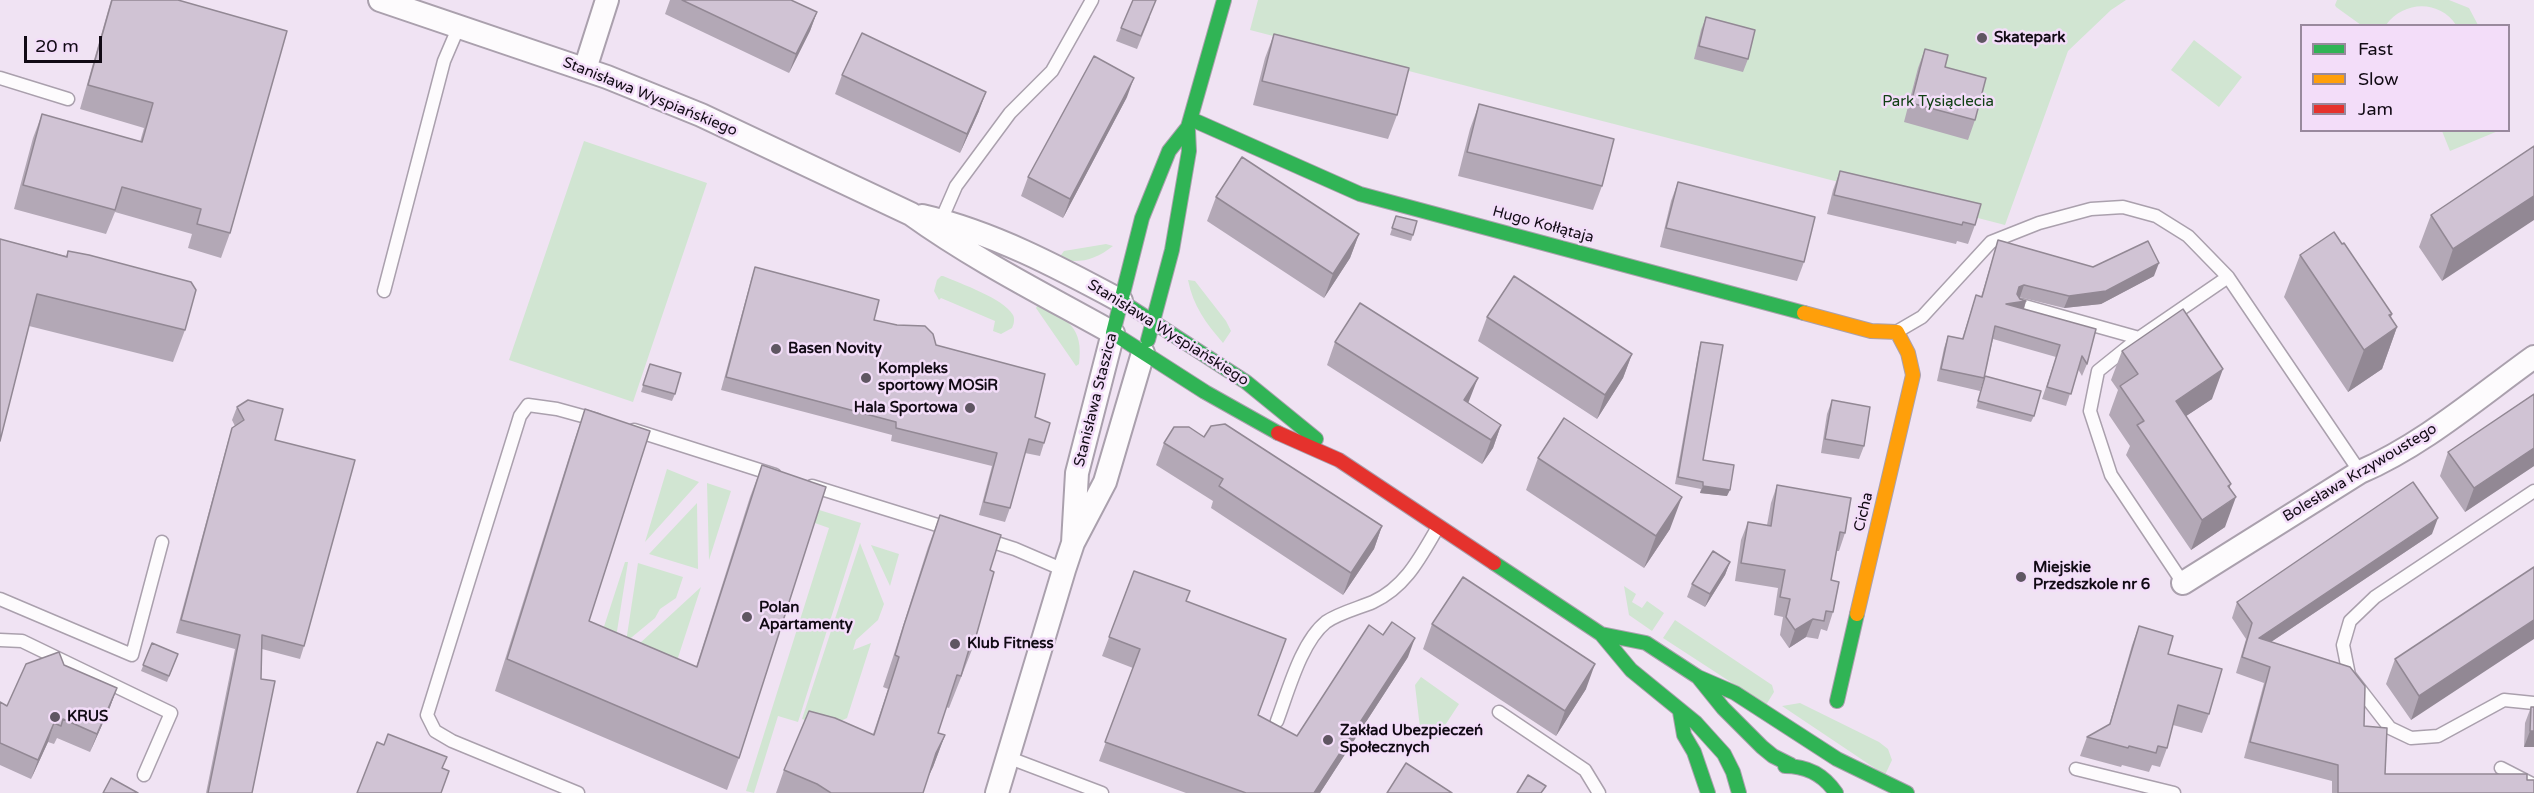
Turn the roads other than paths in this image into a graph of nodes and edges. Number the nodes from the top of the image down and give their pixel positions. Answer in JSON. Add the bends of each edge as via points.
{"nodes":[{"id":1,"x":380,"y":0,"type":"edge"},
{"id":2,"x":607,"y":0,"type":"edge"},
{"id":3,"x":1092,"y":0,"type":"edge"},
{"id":4,"x":1224,"y":0,"type":"edge"},
{"id":5,"x":459,"y":26,"type":"junction"},
{"id":6,"x":585,"y":69,"type":"junction"},
{"id":7,"x":0,"y":78,"type":"edge"},
{"id":8,"x":68,"y":99,"type":"dead end"},
{"id":9,"x":1189,"y":123,"type":"junction"},
{"id":10,"x":938,"y":226,"type":"junction"},
{"id":11,"x":2228,"y":277,"type":"junction"},
{"id":12,"x":384,"y":291,"type":"dead end"},
{"id":13,"x":1121,"y":301,"type":"junction"},
{"id":14,"x":2021,"y":305,"type":"edge"},
{"id":15,"x":1154,"y":321,"type":"junction"},
{"id":16,"x":1897,"y":332,"type":"junction"},
{"id":17,"x":1113,"y":333,"type":"junction"},
{"id":18,"x":2139,"y":338,"type":"junction"},
{"id":19,"x":1143,"y":353,"type":"junction"},
{"id":20,"x":2534,"y":357,"type":"edge"},
{"id":21,"x":1339,"y":460,"type":"junction"},
{"id":22,"x":2360,"y":472,"type":"junction"},
{"id":23,"x":2534,"y":491,"type":"edge"},
{"id":24,"x":1439,"y":525,"type":"junction"},
{"id":25,"x":162,"y":542,"type":"dead end"},
{"id":26,"x":1073,"y":543,"type":"junction"},
{"id":27,"x":1064,"y":570,"type":"junction"},
{"id":28,"x":2183,"y":583,"type":"joint"},
{"id":29,"x":0,"y":599,"type":"edge"},
{"id":30,"x":1601,"y":634,"type":"junction"},
{"id":31,"x":0,"y":640,"type":"edge"},
{"id":32,"x":1698,"y":678,"type":"junction"},
{"id":33,"x":1837,"y":701,"type":"dead end"},
{"id":34,"x":2534,"y":703,"type":"edge"},
{"id":35,"x":1679,"y":708,"type":"junction"},
{"id":36,"x":1499,"y":712,"type":"dead end"},
{"id":37,"x":1276,"y":721,"type":"dead end"},
{"id":38,"x":1007,"y":757,"type":"junction"},
{"id":39,"x":1791,"y":765,"type":"junction"},
{"id":40,"x":2500,"y":768,"type":"dead end"},
{"id":41,"x":2076,"y":769,"type":"dead end"},
{"id":42,"x":1768,"y":771,"type":"dead end"},
{"id":43,"x":144,"y":775,"type":"dead end"},
{"id":44,"x":2534,"y":785,"type":"edge"},
{"id":45,"x":1836,"y":792,"type":"edge"},
{"id":46,"x":578,"y":793,"type":"edge"},
{"id":47,"x":998,"y":793,"type":"edge"},
{"id":48,"x":1102,"y":793,"type":"edge"},
{"id":49,"x":1599,"y":793,"type":"edge"},
{"id":50,"x":1708,"y":793,"type":"edge"},
{"id":51,"x":1740,"y":793,"type":"edge"},
{"id":52,"x":1907,"y":793,"type":"edge"},
{"id":53,"x":2174,"y":793,"type":"edge"}],
"edges":[{"from":1,"to":5,"type":"street","name":"Stanisława Wyspiańskiego"},
{"from":2,"to":6,"type":"street"},
{"from":3,"to":10,"type":"lane","via":[[1052,71],[1010,113],[956,186]]},
{"from":4,"to":9,"type":"street","name":"Stanisława Staszica"},
{"from":5,"to":6,"type":"street","name":"Stanisława Wyspiańskiego"},
{"from":5,"to":12,"type":"lane","via":[[444,61]]},
{"from":6,"to":10,"type":"street","name":"Stanisława Wyspiańskiego","via":[[701,115]]},
{"from":7,"to":8,"type":"lane"},
{"from":9,"to":13,"type":"street","name":"Stanisława Staszica","via":[[1170,151],[1142,218]]},
{"from":9,"to":15,"type":"street","name":"Stanisława Staszica","via":[[1189,151],[1172,250]]},
{"from":9,"to":16,"type":"street","name":"Hugo Kołłątaja","via":[[1249,142],[1312,175],[1360,194],[1871,330]]},
{"from":10,"to":13,"type":"street","name":"Stanisława Wyspiańskiego","via":[[1044,261]]},
{"from":10,"to":17,"type":"street","name":"Stanisława Wyspiańskiego","via":[[1009,276]]},
{"from":11,"to":16,"type":"lane","via":[[2188,236],[2157,216],[2123,207],[2091,209],[2039,223],[1991,242],[1922,317]]},
{"from":11,"to":18,"type":"lane"},
{"from":11,"to":22,"type":"lane"},
{"from":13,"to":15,"type":"street","name":"Stanisława Wyspiańskiego"},
{"from":13,"to":17,"type":"street","name":"Stanisława Staszica"},
{"from":14,"to":18,"type":"lane"},
{"from":15,"to":19,"type":"street","name":"Stanisława Staszica"},
{"from":15,"to":21,"type":"street","name":"Stanisława Wyspiańskiego","via":[[1242,377]]},
{"from":16,"to":33,"type":"street","name":"Cicha","via":[[1913,375]]},
{"from":17,"to":19,"type":"street","name":"Stanisława Wyspiańskiego"},
{"from":17,"to":26,"type":"street","name":"Stanisława Staszica","via":[[1077,473]]},
{"from":18,"to":28,"type":"lane","via":[[2098,371],[2090,411],[2111,475]]},
{"from":19,"to":21,"type":"street","name":"Stanisława Wyspiańskiego","via":[[1289,439]]},
{"from":19,"to":26,"type":"street","name":"Stanisława Staszica","via":[[1105,482]]},
{"from":20,"to":22,"type":"street","name":"Bolesława Krzywoustego","via":[[2431,431]]},
{"from":21,"to":24,"type":"street","name":"Stanisława Wyspiańskiego"},
{"from":22,"to":28,"type":"street","name":"Bolesława Krzywoustego"},
{"from":23,"to":34,"type":"lane","via":[[2374,597],[2350,621],[2343,645],[2349,675],[2390,728],[2411,738],[2438,736],[2504,700]]},
{"from":24,"to":30,"type":"street","name":"Stanisława Wyspiańskiego"},
{"from":24,"to":37,"type":"lane","via":[[1395,589],[1326,622],[1306,647]]},
{"from":25,"to":29,"type":"lane","via":[[132,656]]},
{"from":26,"to":27,"type":"street","name":"Stanisława Staszica"},
{"from":27,"to":38,"type":"street","name":"Stanisława Staszica"},
{"from":27,"to":46,"type":"lane","via":[[1015,549],[617,425],[557,408],[528,405],[520,417],[427,715],[435,730],[452,741]]},
{"from":30,"to":32,"type":"street","name":"Stanisława Wyspiańskiego","via":[[1646,643]]},
{"from":30,"to":35,"type":"street","name":"Stanisława Wyspiańskiego","via":[[1631,670]]},
{"from":31,"to":43,"type":"lane","via":[[22,641],[171,713]]},
{"from":32,"to":39,"type":"street","name":"Stanisława Wyspiańskiego","via":[[1762,747]]},
{"from":32,"to":52,"type":"street","via":[[1735,693],[1837,759]]},
{"from":35,"to":50,"type":"street","via":[[1684,735]]},
{"from":35,"to":51,"type":"street","name":"Stanisława Wyspiańskiego","via":[[1724,754],[1736,774]]},
{"from":36,"to":49,"type":"lane","via":[[1585,770]]},
{"from":38,"to":47,"type":"street","name":"Stanisława Staszica"},
{"from":38,"to":48,"type":"lane"},
{"from":39,"to":42,"type":"street"},
{"from":39,"to":45,"type":"street","name":"Stanisława Wyspiańskiego","via":[[1823,776]]},
{"from":40,"to":44,"type":"lane"},
{"from":41,"to":53,"type":"lane"}]}
